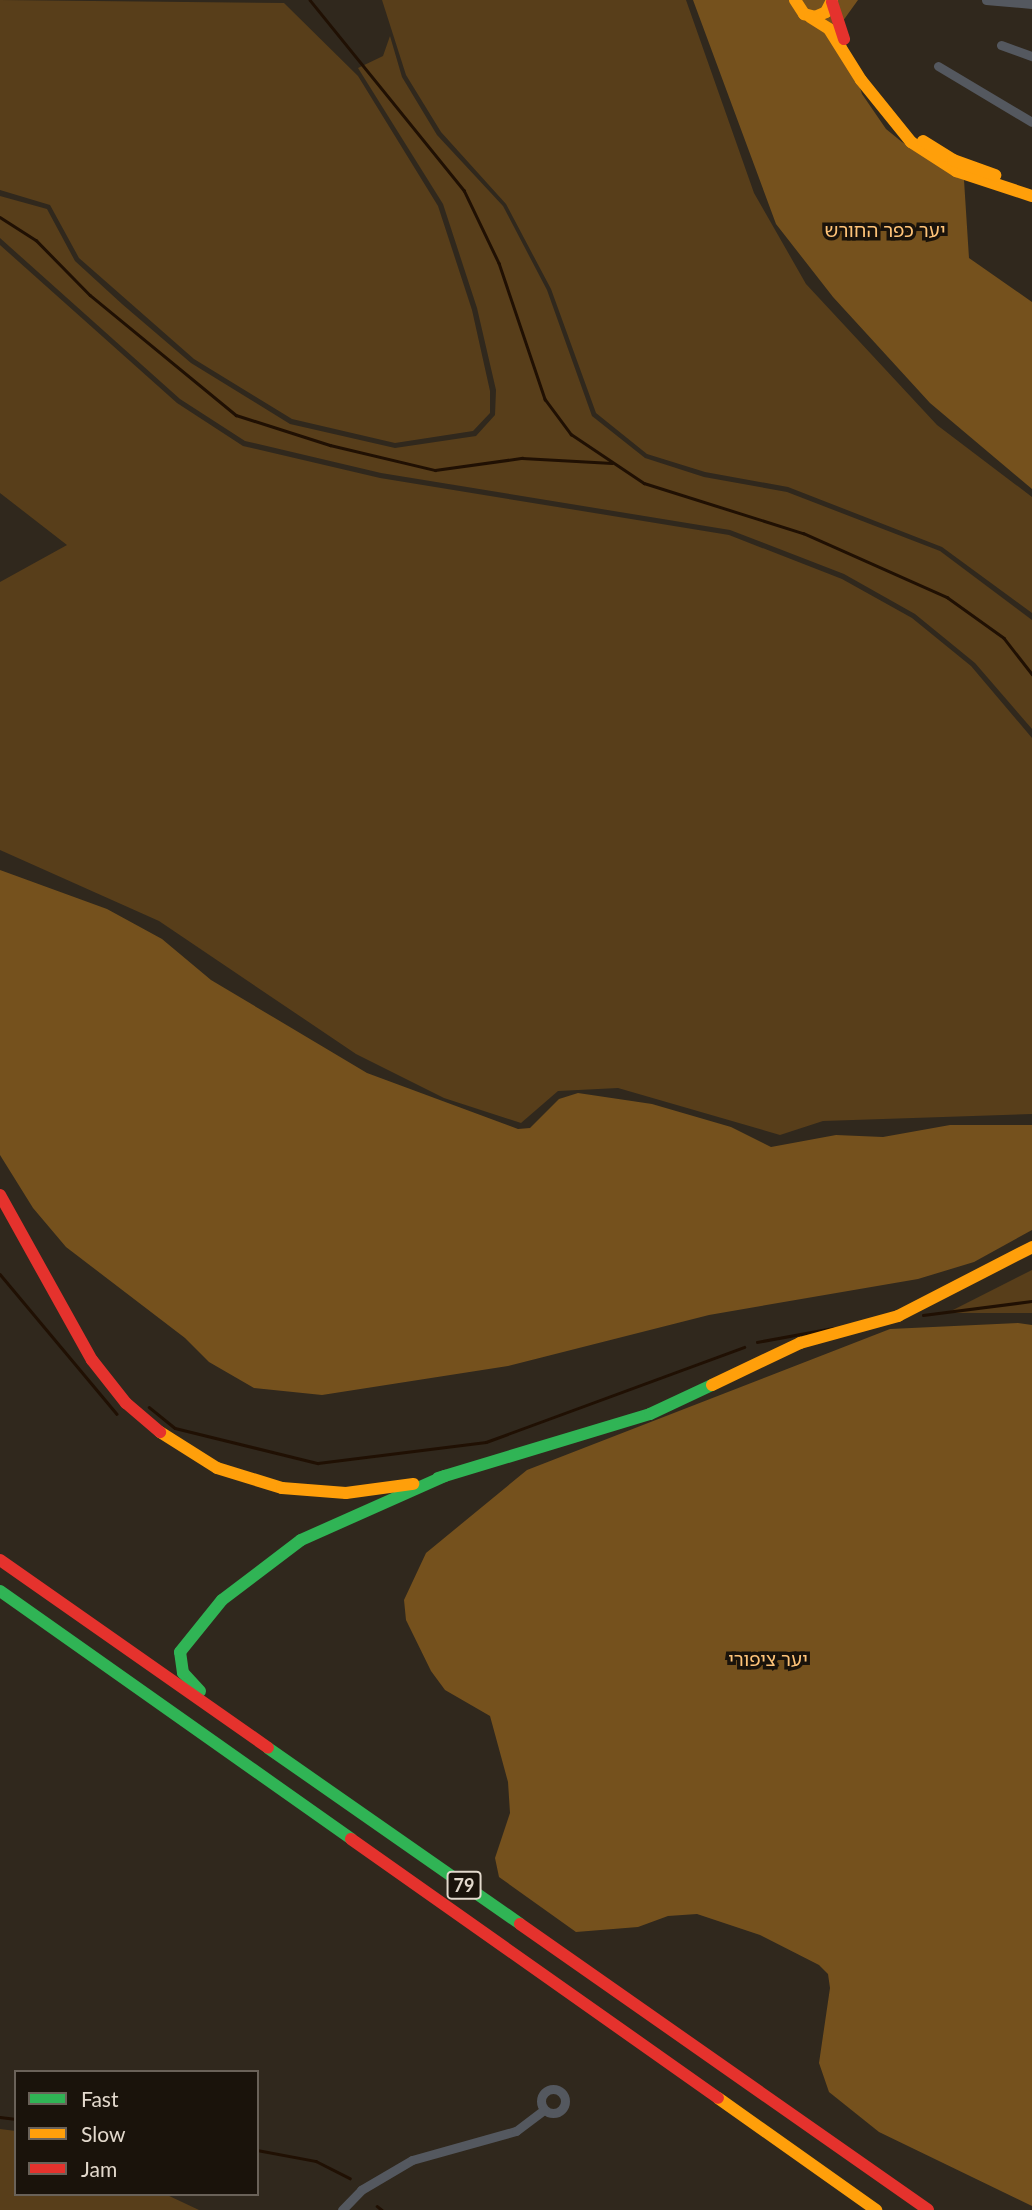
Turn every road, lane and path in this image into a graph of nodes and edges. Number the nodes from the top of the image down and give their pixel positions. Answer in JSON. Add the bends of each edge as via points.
{"nodes":[{"id":1,"x":795,"y":0,"type":"edge"},
{"id":2,"x":986,"y":0,"type":"edge"},
{"id":3,"x":832,"y":1,"type":"edge"},
{"id":4,"x":1020,"y":1,"type":"edge"},
{"id":5,"x":1032,"y":4,"type":"edge"},
{"id":6,"x":810,"y":17,"type":"junction"},
{"id":7,"x":1001,"y":45,"type":"dead end"},
{"id":8,"x":1032,"y":56,"type":"edge"},
{"id":9,"x":938,"y":66,"type":"dead end"},
{"id":10,"x":1032,"y":122,"type":"edge"},
{"id":11,"x":1032,"y":187,"type":"edge"},
{"id":12,"x":1032,"y":196,"type":"edge"},
{"id":13,"x":0,"y":1195,"type":"edge"},
{"id":14,"x":1032,"y":1247,"type":"edge"},
{"id":15,"x":445,"y":1476,"type":"junction"},
{"id":16,"x":0,"y":1560,"type":"edge"},
{"id":17,"x":0,"y":1591,"type":"edge"},
{"id":18,"x":309,"y":1777,"type":"junction"},
{"id":19,"x":544,"y":2110,"type":"dead end"},
{"id":20,"x":342,"y":2210,"type":"edge"},
{"id":21,"x":876,"y":2210,"type":"edge"},
{"id":22,"x":928,"y":2210,"type":"edge"}],
"edges":[{"from":1,"to":6,"type":"main road","via":[[799,10]]},
{"from":2,"to":4,"type":"street"},
{"from":3,"to":6,"type":"main road","via":[[826,12]]},
{"from":3,"to":11,"type":"main road","via":[[835,20],[854,55],[920,139],[953,160]]},
{"from":4,"to":5,"type":"street"},
{"from":6,"to":12,"type":"main road","via":[[829,29],[873,97],[922,151],[956,171]]},
{"from":7,"to":8,"type":"street"},
{"from":9,"to":10,"type":"street"},
{"from":13,"to":15,"type":"main road","via":[[92,1360],[126,1403],[198,1458],[267,1485],[319,1493],[383,1489]]},
{"from":14,"to":15,"type":"main road","via":[[898,1316],[800,1343],[634,1420]]},
{"from":15,"to":18,"type":"main road","via":[[347,1516],[285,1550],[222,1600],[182,1644],[180,1662],[189,1682]]},
{"from":16,"to":18,"type":"main road","number":"79"},
{"from":17,"to":21,"type":"main road","number":"79"},
{"from":18,"to":22,"type":"main road","number":"79"},
{"from":19,"to":20,"type":"street","via":[[516,2131],[412,2160],[360,2190]]}]}
